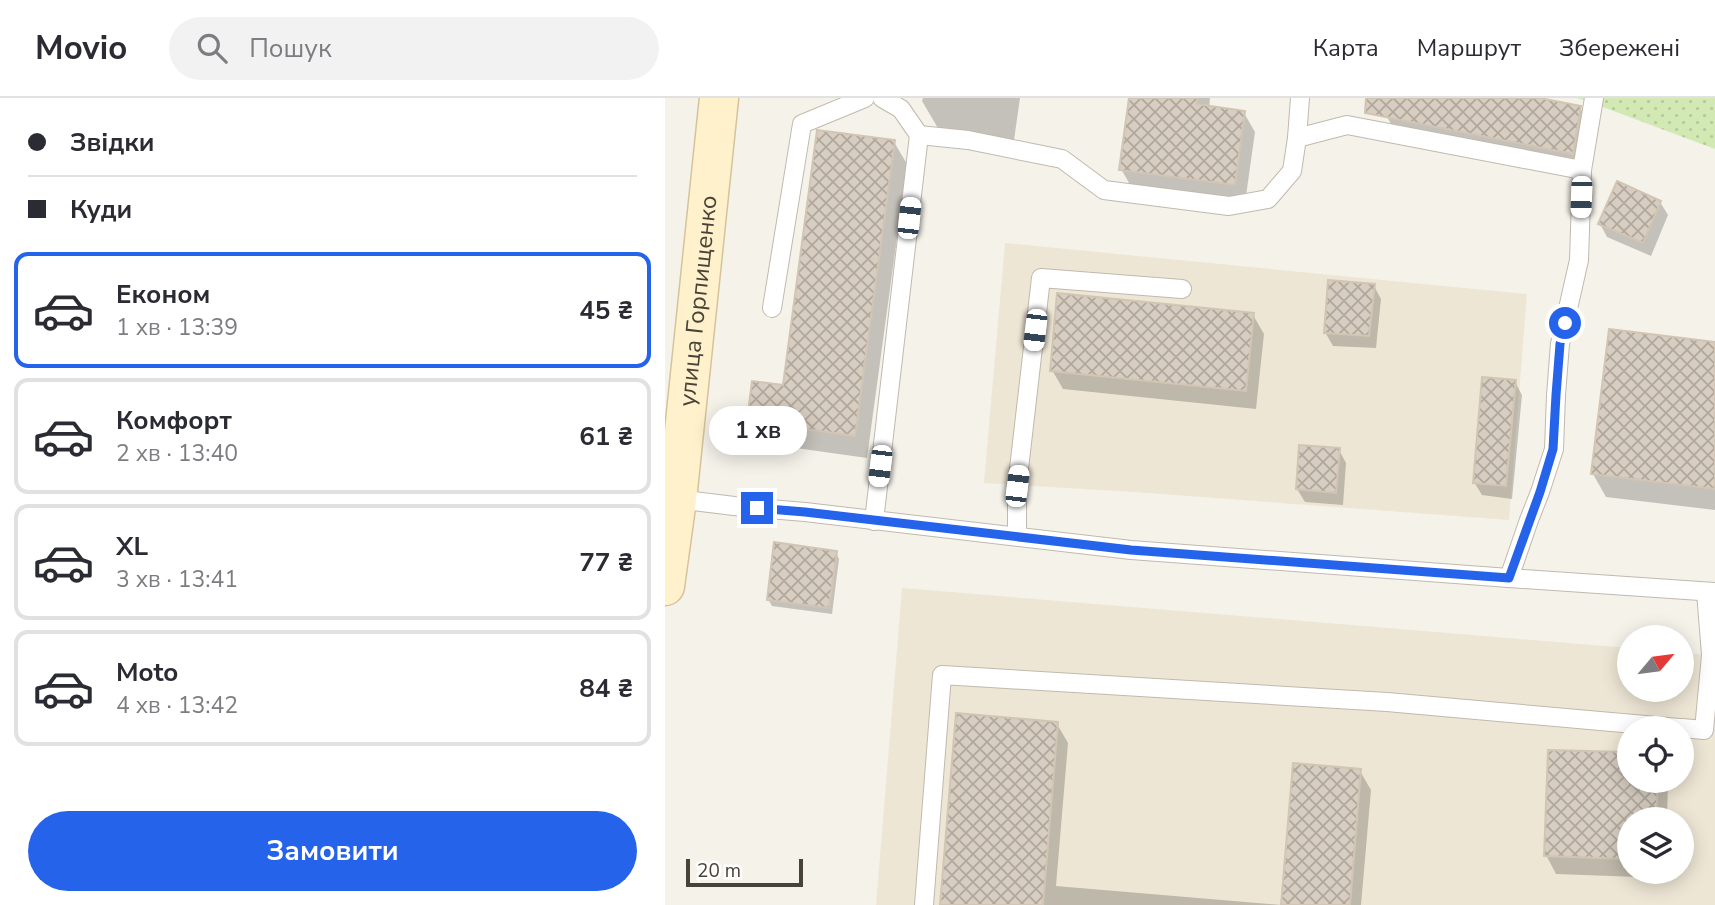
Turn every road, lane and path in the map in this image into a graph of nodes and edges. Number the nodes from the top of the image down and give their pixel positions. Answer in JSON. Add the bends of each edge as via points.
{"nodes":[{"id":1,"x":719,"y":98,"type":"edge"},
{"id":2,"x":865,"y":98,"type":"edge"},
{"id":3,"x":882,"y":98,"type":"edge"},
{"id":4,"x":1300,"y":98,"type":"edge"},
{"id":5,"x":1594,"y":98,"type":"edge"},
{"id":6,"x":919,"y":135,"type":"junction"},
{"id":7,"x":1297,"y":138,"type":"junction"},
{"id":8,"x":1582,"y":170,"type":"junction"},
{"id":9,"x":1182,"y":289,"type":"dead end"},
{"id":10,"x":772,"y":308,"type":"dead end"},
{"id":11,"x":677,"y":499,"type":"junction"},
{"id":12,"x":874,"y":521,"type":"junction"},
{"id":13,"x":1017,"y":536,"type":"junction"},
{"id":14,"x":1509,"y":578,"type":"junction"},
{"id":15,"x":665,"y":586,"type":"edge"},
{"id":16,"x":1710,"y":592,"type":"edge"},
{"id":17,"x":1617,"y":722,"type":"edge"},
{"id":18,"x":1694,"y":729,"type":"edge"},
{"id":19,"x":924,"y":905,"type":"edge"}],
"edges":[{"from":1,"to":11,"type":"main road","name":"улица Горпищенко"},
{"from":2,"to":10,"type":"lane","via":[[802,124]]},
{"from":3,"to":6,"type":"lane","via":[[901,109]]},
{"from":4,"to":7,"type":"lane"},
{"from":5,"to":8,"type":"lane"},
{"from":6,"to":7,"type":"lane","via":[[1062,159],[1104,190],[1229,206],[1268,199],[1292,171]]},
{"from":6,"to":12,"type":"lane"},
{"from":7,"to":8,"type":"lane","via":[[1347,125]]},
{"from":8,"to":14,"type":"lane","via":[[1579,260],[1560,344],[1553,449]]},
{"from":9,"to":13,"type":"lane","via":[[1041,278],[1017,486]]},
{"from":11,"to":12,"type":"lane"},
{"from":11,"to":15,"type":"main road","name":"улица Горпищенко"},
{"from":12,"to":13,"type":"lane"},
{"from":13,"to":14,"type":"lane","via":[[1131,550]]},
{"from":14,"to":16,"type":"lane"},
{"from":16,"to":18,"type":"lane","via":[[1711,655],[1704,730]]},
{"from":17,"to":19,"type":"lane","via":[[1387,702],[943,675]]}]}
